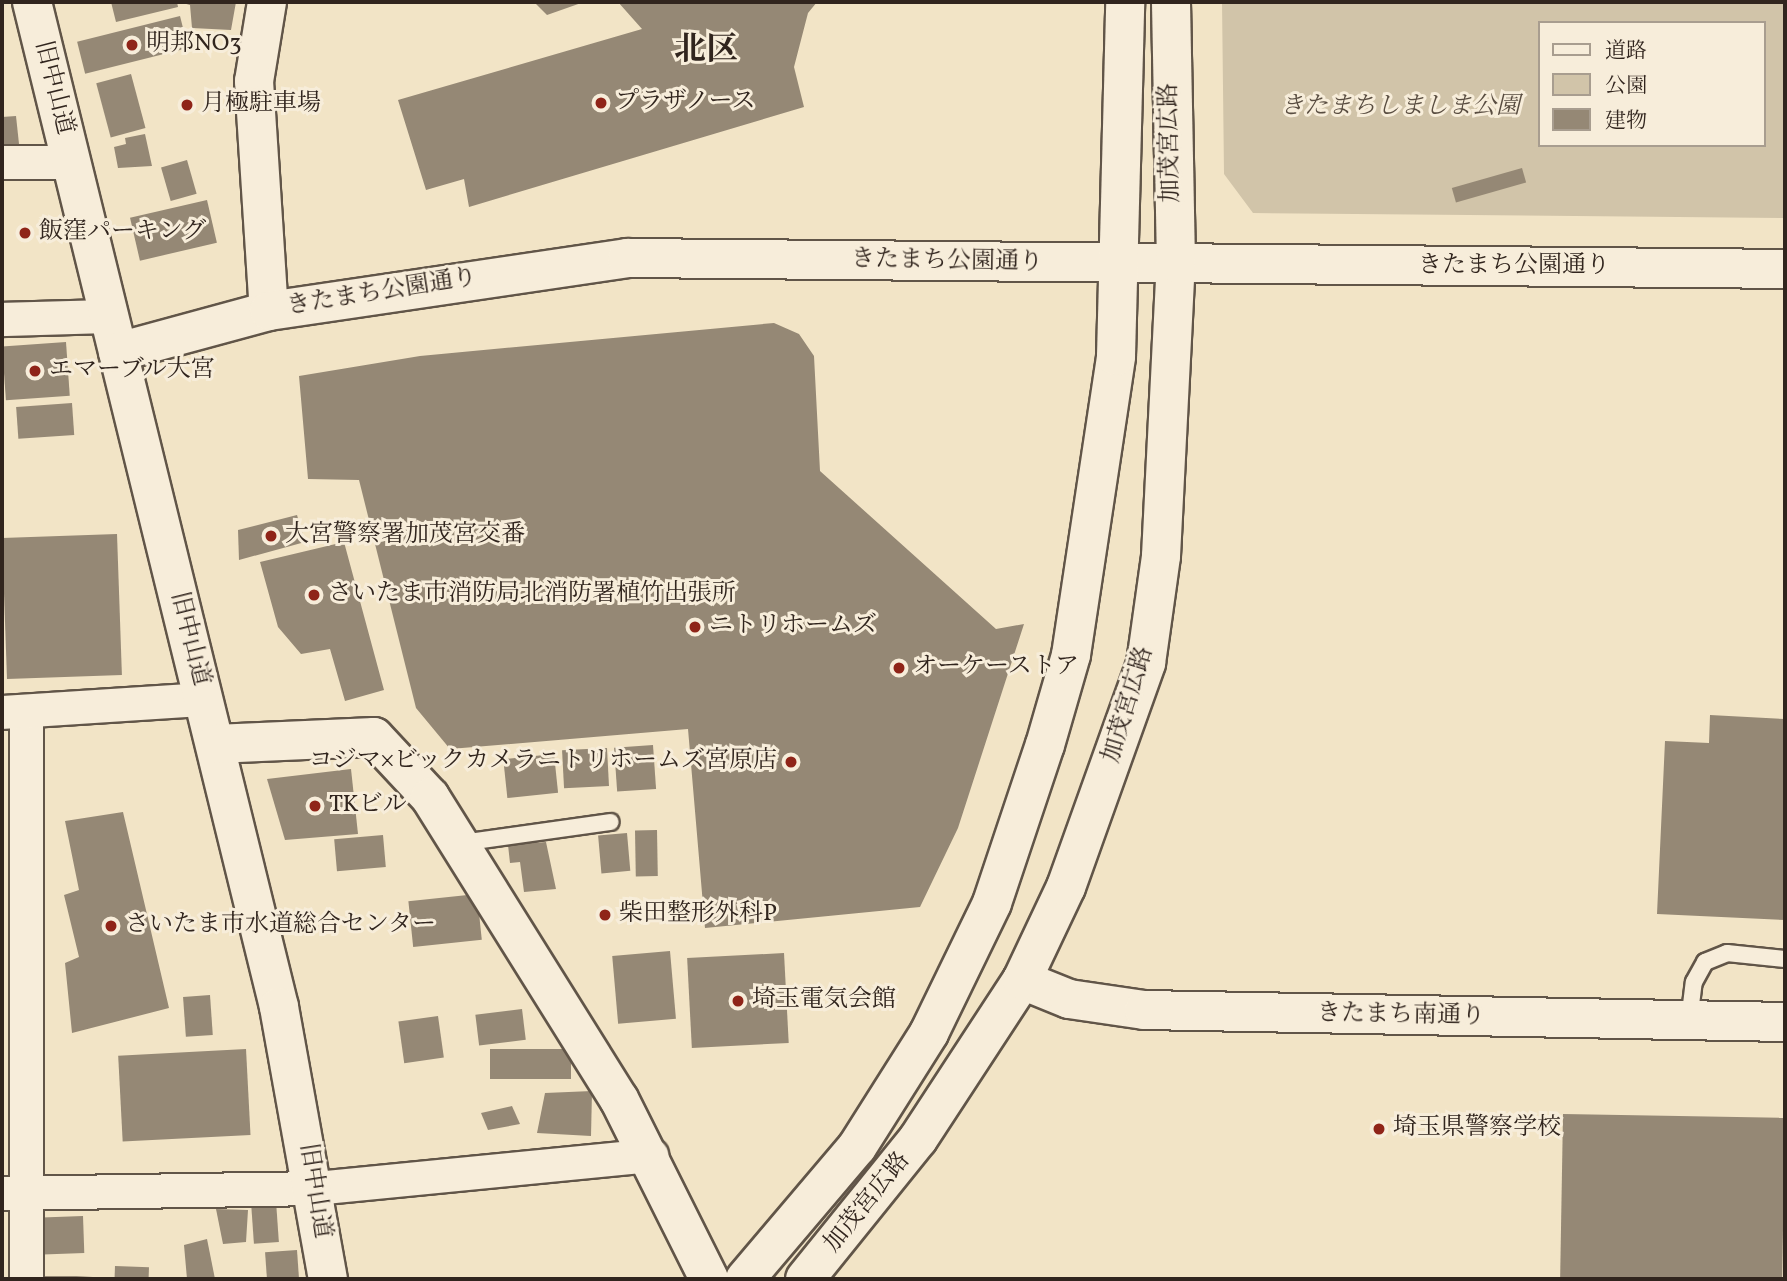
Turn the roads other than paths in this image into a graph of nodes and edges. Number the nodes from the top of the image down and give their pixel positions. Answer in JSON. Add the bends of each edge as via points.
{"nodes":[{"id":1,"x":32,"y":2,"type":"edge"},
{"id":2,"x":267,"y":2,"type":"edge"},
{"id":3,"x":1125,"y":2,"type":"edge"},
{"id":4,"x":1171,"y":2,"type":"edge"},
{"id":5,"x":2,"y":162,"type":"edge"},
{"id":6,"x":71,"y":162,"type":"junction"},
{"id":7,"x":1176,"y":263,"type":"junction"},
{"id":8,"x":1118,"y":264,"type":"junction"},
{"id":9,"x":1785,"y":269,"type":"edge"},
{"id":10,"x":269,"y":312,"type":"junction"},
{"id":11,"x":108,"y":316,"type":"junction"},
{"id":12,"x":2,"y":319,"type":"edge"},
{"id":13,"x":118,"y":352,"type":"junction"},
{"id":14,"x":204,"y":699,"type":"junction"},
{"id":15,"x":14,"y":712,"type":"edge"},
{"id":16,"x":215,"y":744,"type":"junction"},
{"id":17,"x":611,"y":822,"type":"dead end"},
{"id":18,"x":459,"y":843,"type":"junction"},
{"id":19,"x":1785,"y":958,"type":"edge"},
{"id":20,"x":1022,"y":980,"type":"junction"},
{"id":21,"x":1689,"y":1021,"type":"junction"},
{"id":22,"x":1785,"y":1022,"type":"edge"},
{"id":23,"x":651,"y":1155,"type":"junction"},
{"id":24,"x":315,"y":1188,"type":"junction"},
{"id":25,"x":14,"y":1192,"type":"edge"},
{"id":26,"x":26,"y":1279,"type":"edge"},
{"id":27,"x":328,"y":1279,"type":"edge"},
{"id":28,"x":709,"y":1279,"type":"edge"},
{"id":29,"x":745,"y":1279,"type":"edge"},
{"id":30,"x":805,"y":1279,"type":"edge"}],
"edges":[{"from":1,"to":6,"type":"street","name":"旧中山道"},
{"from":2,"to":10,"type":"street","via":[[254,81]]},
{"from":3,"to":8,"type":"street","name":"加茂宮広路"},
{"from":4,"to":7,"type":"street","name":"加茂宮広路"},
{"from":5,"to":6,"type":"street"},
{"from":6,"to":11,"type":"street","name":"旧中山道"},
{"from":7,"to":8,"type":"street","name":"きたまち公園通り"},
{"from":7,"to":9,"type":"street","name":"きたまち公園通り"},
{"from":7,"to":20,"type":"street","name":"加茂宮広路","via":[[1161,556],[1146,663],[1066,887]]},
{"from":8,"to":10,"type":"street","name":"きたまち公園通り","via":[[627,258]]},
{"from":8,"to":29,"type":"street","name":"加茂宮広路","via":[[1116,356],[1071,655],[992,903],[929,1033],[857,1147]]},
{"from":10,"to":13,"type":"street","name":"きたまち公園通り"},
{"from":11,"to":12,"type":"street"},
{"from":11,"to":13,"type":"street","name":"旧中山道"},
{"from":13,"to":14,"type":"street","name":"旧中山道"},
{"from":14,"to":15,"type":"street"},
{"from":14,"to":16,"type":"street","name":"旧中山道"},
{"from":15,"to":25,"type":"street"},
{"from":16,"to":18,"type":"street","via":[[374,737],[430,797]]},
{"from":16,"to":24,"type":"street","name":"旧中山道"},
{"from":17,"to":18,"type":"lane"},
{"from":18,"to":23,"type":"street"},
{"from":19,"to":21,"type":"lane","via":[[1727,953],[1705,962],[1694,982]]},
{"from":20,"to":21,"type":"street","name":"きたまち南通り","via":[[1069,999],[1144,1010]]},
{"from":20,"to":30,"type":"street","name":"加茂宮広路","via":[[918,1139]]},
{"from":21,"to":22,"type":"street","name":"きたまち南通り"},
{"from":23,"to":24,"type":"street"},
{"from":23,"to":28,"type":"street"},
{"from":24,"to":25,"type":"street"},
{"from":24,"to":27,"type":"street","name":"旧中山道"},
{"from":25,"to":26,"type":"street"}]}
